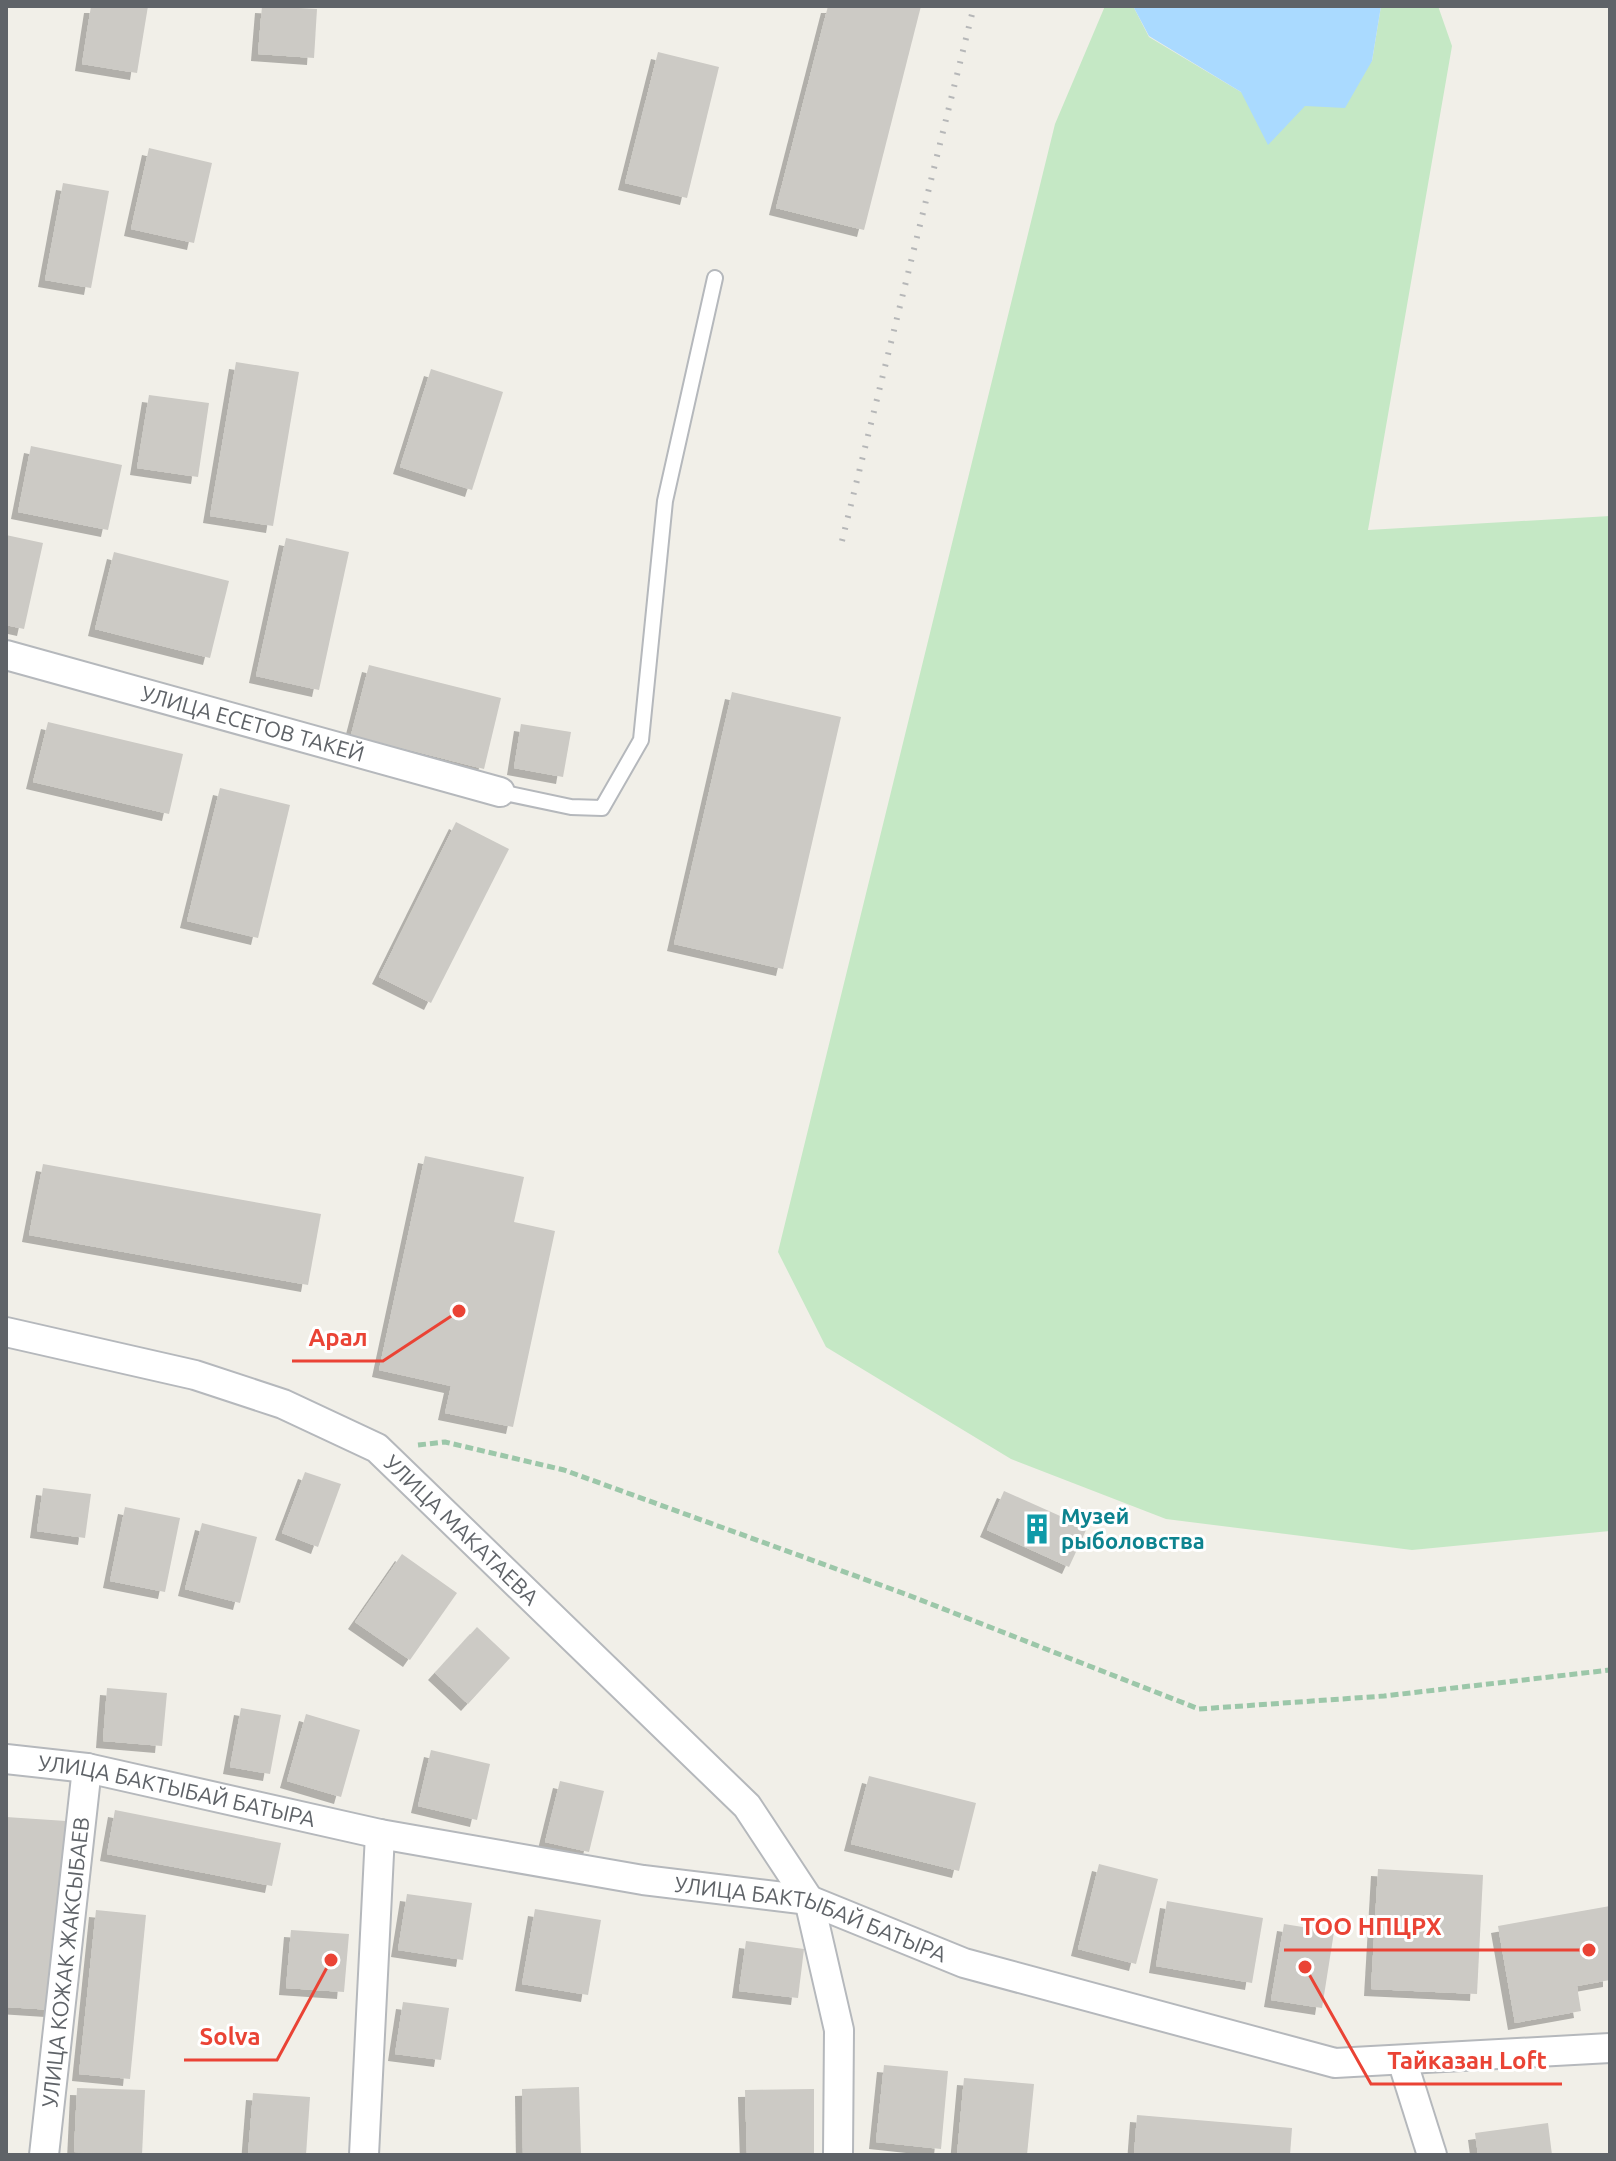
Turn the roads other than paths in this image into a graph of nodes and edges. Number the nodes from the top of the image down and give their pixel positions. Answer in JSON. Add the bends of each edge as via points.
{"nodes":[{"id":1,"x":715,"y":278,"type":"dead end"},
{"id":2,"x":6,"y":655,"type":"edge"},
{"id":3,"x":500,"y":792,"type":"joint"},
{"id":4,"x":6,"y":1332,"type":"edge"},
{"id":5,"x":6,"y":1759,"type":"edge"},
{"id":6,"x":87,"y":1768,"type":"junction"},
{"id":7,"x":380,"y":1834,"type":"junction"},
{"id":8,"x":809,"y":1900,"type":"junction"},
{"id":9,"x":1610,"y":2048,"type":"edge"},
{"id":10,"x":1402,"y":2060,"type":"junction"},
{"id":11,"x":44,"y":2155,"type":"edge"},
{"id":12,"x":364,"y":2155,"type":"edge"},
{"id":13,"x":838,"y":2155,"type":"edge"},
{"id":14,"x":1432,"y":2155,"type":"edge"}],
"edges":[{"from":1,"to":3,"type":"lane","via":[[665,501],[641,740],[602,808]]},
{"from":2,"to":3,"type":"street","name":"УЛИЦА ЕСЕТОВ ТАКЕЙ"},
{"from":4,"to":8,"type":"street","name":"УЛИЦА МАКАТАЕВА","via":[[195,1375],[283,1404],[377,1448],[747,1806]]},
{"from":5,"to":6,"type":"street","name":"УЛИЦА БАКТЫБАЙ БАТЫРА"},
{"from":6,"to":7,"type":"street","name":"УЛИЦА БАКТЫБАЙ БАТЫРА"},
{"from":6,"to":11,"type":"street","name":"УЛИЦА КОЖАК ЖАКСЫБАЕВ"},
{"from":7,"to":8,"type":"street","name":"УЛИЦА БАКТЫБАЙ БАТЫРА","via":[[643,1880]]},
{"from":7,"to":12,"type":"street"},
{"from":8,"to":10,"type":"street","name":"УЛИЦА БАКТЫБАЙ БАТЫРА","via":[[964,1963],[1097,1999],[1335,2063]]},
{"from":8,"to":13,"type":"street","via":[[839,2030]]},
{"from":9,"to":10,"type":"street","name":"УЛИЦА БАКТЫБАЙ БАТЫРА"},
{"from":10,"to":14,"type":"street"}]}
